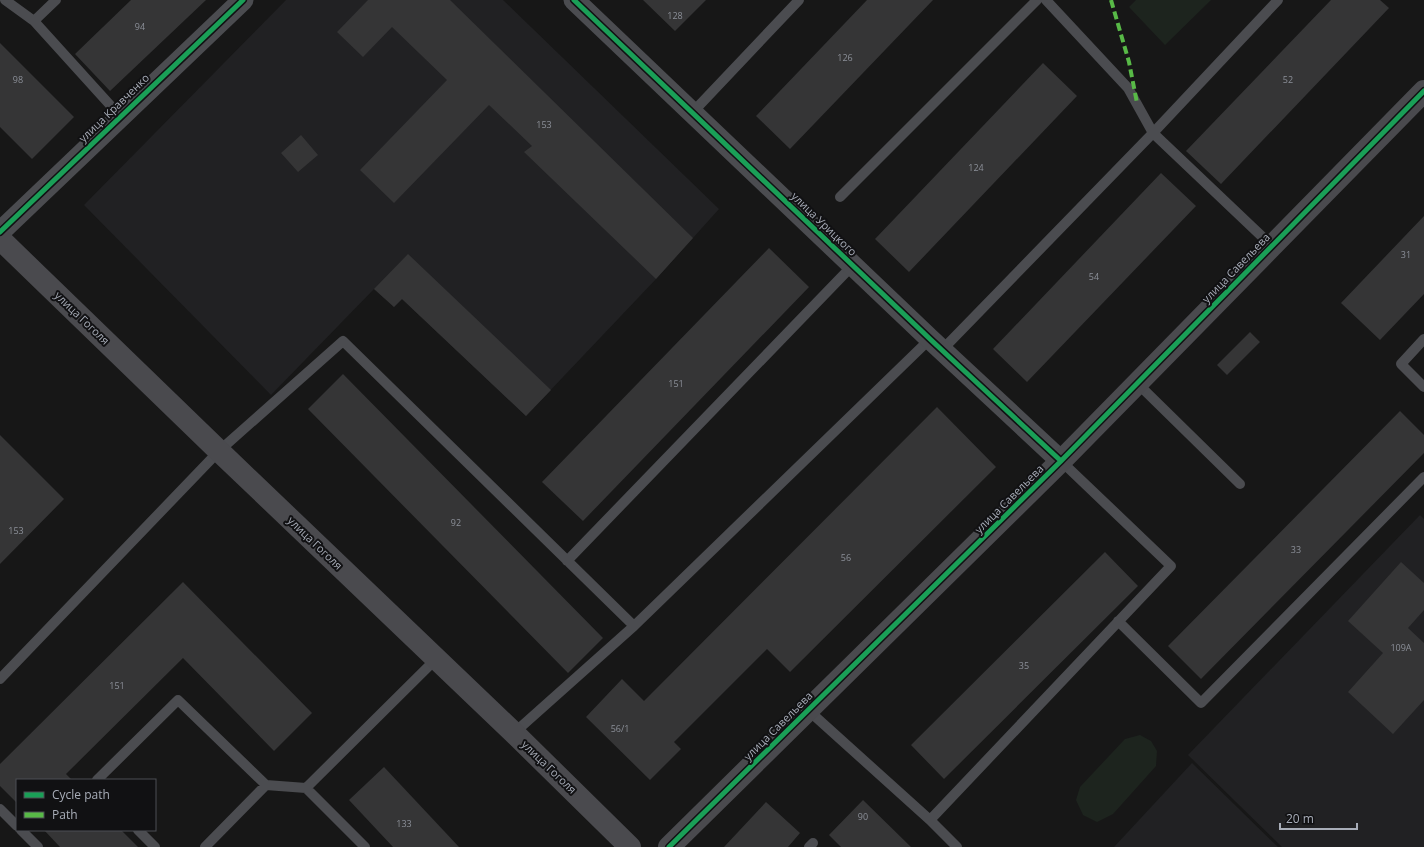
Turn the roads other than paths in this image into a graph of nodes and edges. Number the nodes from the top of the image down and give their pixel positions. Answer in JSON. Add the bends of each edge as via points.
{"nodes":[{"id":1,"x":5,"y":0,"type":"edge"},
{"id":2,"x":56,"y":0,"type":"edge"},
{"id":3,"x":243,"y":0,"type":"edge"},
{"id":4,"x":574,"y":0,"type":"edge"},
{"id":5,"x":800,"y":0,"type":"edge"},
{"id":6,"x":1037,"y":0,"type":"edge"},
{"id":7,"x":1046,"y":0,"type":"edge"},
{"id":8,"x":1278,"y":0,"type":"edge"},
{"id":9,"x":34,"y":21,"type":"junction"},
{"id":10,"x":1424,"y":91,"type":"edge"},
{"id":11,"x":692,"y":113,"type":"junction"},
{"id":12,"x":120,"y":116,"type":"junction"},
{"id":13,"x":1153,"y":133,"type":"junction"},
{"id":14,"x":840,"y":197,"type":"dead end"},
{"id":15,"x":0,"y":232,"type":"edge"},
{"id":16,"x":0,"y":239,"type":"edge"},
{"id":17,"x":1272,"y":246,"type":"junction"},
{"id":18,"x":853,"y":265,"type":"junction"},
{"id":19,"x":1424,"y":339,"type":"edge"},
{"id":20,"x":936,"y":345,"type":"junction"},
{"id":21,"x":1137,"y":383,"type":"junction"},
{"id":22,"x":1424,"y":387,"type":"edge"},
{"id":23,"x":219,"y":451,"type":"junction"},
{"id":24,"x":1061,"y":461,"type":"junction"},
{"id":25,"x":1424,"y":477,"type":"edge"},
{"id":26,"x":1240,"y":484,"type":"dead end"},
{"id":27,"x":568,"y":561,"type":"junction"},
{"id":28,"x":1118,"y":621,"type":"junction"},
{"id":29,"x":634,"y":626,"type":"junction"},
{"id":30,"x":436,"y":659,"type":"junction"},
{"id":31,"x":0,"y":679,"type":"edge"},
{"id":32,"x":808,"y":710,"type":"junction"},
{"id":33,"x":514,"y":733,"type":"junction"},
{"id":34,"x":98,"y":779,"type":"edge"},
{"id":35,"x":266,"y":785,"type":"junction"},
{"id":36,"x":306,"y":788,"type":"junction"},
{"id":37,"x":0,"y":809,"type":"edge"},
{"id":38,"x":930,"y":820,"type":"junction"},
{"id":39,"x":16,"y":825,"type":"edge"},
{"id":40,"x":22,"y":831,"type":"edge"},
{"id":41,"x":139,"y":831,"type":"edge"},
{"id":42,"x":38,"y":847,"type":"edge"},
{"id":43,"x":155,"y":847,"type":"edge"},
{"id":44,"x":205,"y":847,"type":"edge"},
{"id":45,"x":365,"y":847,"type":"edge"},
{"id":46,"x":630,"y":847,"type":"edge"},
{"id":47,"x":669,"y":847,"type":"edge"},
{"id":48,"x":957,"y":847,"type":"edge"}],
"edges":[{"from":1,"to":9,"type":"lane"},
{"from":2,"to":9,"type":"lane"},
{"from":3,"to":12,"type":"street","name":"улица Кравченко"},
{"from":4,"to":11,"type":"street","name":"улица Урицкого"},
{"from":5,"to":11,"type":"lane"},
{"from":6,"to":14,"type":"lane"},
{"from":7,"to":13,"type":"lane","via":[[1128,88]]},
{"from":8,"to":13,"type":"lane"},
{"from":9,"to":12,"type":"lane"},
{"from":10,"to":17,"type":"street","name":"улица Савельева"},
{"from":11,"to":18,"type":"street","name":"улица Урицкого"},
{"from":12,"to":15,"type":"street","name":"улица Кравченко"},
{"from":13,"to":17,"type":"lane"},
{"from":13,"to":20,"type":"lane"},
{"from":16,"to":23,"type":"street","name":"улица Гоголя"},
{"from":17,"to":21,"type":"street","name":"улица Савельева"},
{"from":18,"to":20,"type":"street","name":"улица Урицкого"},
{"from":18,"to":27,"type":"lane"},
{"from":19,"to":22,"type":"lane","via":[[1401,364]]},
{"from":20,"to":24,"type":"street","name":"улица Урицкого"},
{"from":20,"to":29,"type":"lane"},
{"from":21,"to":24,"type":"street","name":"улица Савельева"},
{"from":21,"to":26,"type":"lane"},
{"from":23,"to":27,"type":"lane","via":[[343,341]]},
{"from":23,"to":30,"type":"street","name":"улица Гоголя"},
{"from":23,"to":31,"type":"lane"},
{"from":24,"to":28,"type":"lane","via":[[1171,566]]},
{"from":24,"to":32,"type":"street","name":"улица Савельева"},
{"from":25,"to":28,"type":"lane","via":[[1201,703]]},
{"from":27,"to":29,"type":"lane"},
{"from":28,"to":38,"type":"lane"},
{"from":29,"to":33,"type":"lane"},
{"from":30,"to":33,"type":"street","name":"улица Гоголя"},
{"from":30,"to":36,"type":"lane"},
{"from":32,"to":38,"type":"lane"},
{"from":32,"to":47,"type":"street","name":"улица Савельева"},
{"from":33,"to":46,"type":"street","name":"улица Гоголя"},
{"from":34,"to":35,"type":"lane","via":[[178,700]]},
{"from":35,"to":36,"type":"lane"},
{"from":35,"to":44,"type":"lane"},
{"from":36,"to":45,"type":"lane"},
{"from":37,"to":39,"type":"lane"},
{"from":38,"to":48,"type":"lane"},
{"from":40,"to":42,"type":"lane"},
{"from":41,"to":43,"type":"lane"}]}
